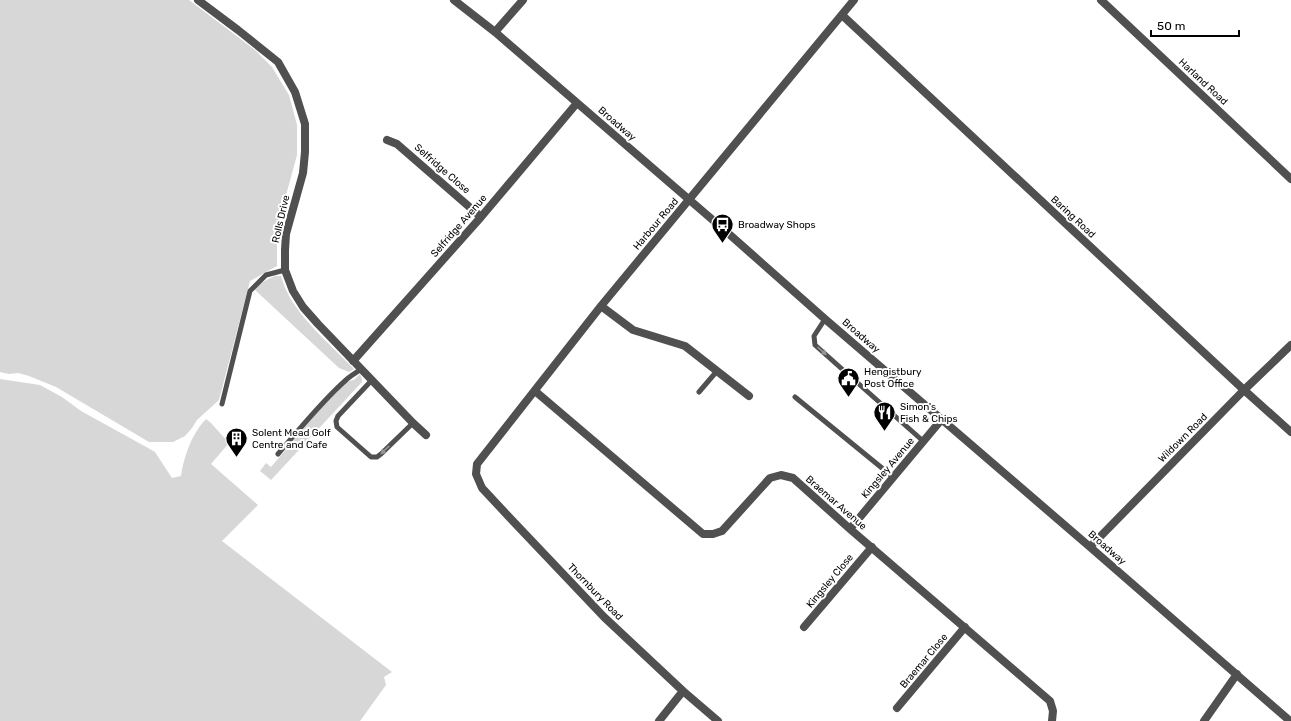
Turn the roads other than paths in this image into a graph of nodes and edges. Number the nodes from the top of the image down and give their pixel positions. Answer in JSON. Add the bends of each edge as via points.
{"nodes":[{"id":1,"x":198,"y":0,"type":"edge"},
{"id":2,"x":454,"y":0,"type":"edge"},
{"id":3,"x":523,"y":0,"type":"edge"},
{"id":4,"x":854,"y":0,"type":"edge"},
{"id":5,"x":1101,"y":0,"type":"edge"},
{"id":6,"x":842,"y":15,"type":"junction"},
{"id":7,"x":495,"y":32,"type":"junction"},
{"id":8,"x":577,"y":103,"type":"junction"},
{"id":9,"x":387,"y":140,"type":"dead end"},
{"id":10,"x":1291,"y":179,"type":"edge"},
{"id":11,"x":690,"y":200,"type":"junction"},
{"id":12,"x":481,"y":217,"type":"junction"},
{"id":13,"x":285,"y":270,"type":"junction"},
{"id":14,"x":601,"y":306,"type":"junction"},
{"id":15,"x":825,"y":318,"type":"junction"},
{"id":16,"x":1291,"y":345,"type":"edge"},
{"id":17,"x":353,"y":361,"type":"junction"},
{"id":18,"x":361,"y":369,"type":"junction"},
{"id":19,"x":717,"y":371,"type":"junction"},
{"id":20,"x":372,"y":380,"type":"junction"},
{"id":21,"x":1244,"y":390,"type":"junction"},
{"id":22,"x":535,"y":391,"type":"junction"},
{"id":23,"x":699,"y":392,"type":"dead end"},
{"id":24,"x":749,"y":396,"type":"dead end"},
{"id":25,"x":795,"y":397,"type":"dead end"},
{"id":26,"x":222,"y":404,"type":"dead end"},
{"id":27,"x":942,"y":419,"type":"junction"},
{"id":28,"x":413,"y":423,"type":"junction"},
{"id":29,"x":1291,"y":432,"type":"edge"},
{"id":30,"x":426,"y":435,"type":"dead end"},
{"id":31,"x":923,"y":441,"type":"junction"},
{"id":32,"x":278,"y":454,"type":"dead end"},
{"id":33,"x":477,"y":464,"type":"joint"},
{"id":34,"x":893,"y":477,"type":"junction"},
{"id":35,"x":850,"y":529,"type":"junction"},
{"id":36,"x":872,"y":547,"type":"junction"},
{"id":37,"x":1090,"y":547,"type":"junction"},
{"id":38,"x":804,"y":627,"type":"dead end"},
{"id":39,"x":965,"y":627,"type":"junction"},
{"id":40,"x":1237,"y":674,"type":"junction"},
{"id":41,"x":683,"y":691,"type":"junction"},
{"id":42,"x":897,"y":708,"type":"dead end"},
{"id":43,"x":659,"y":721,"type":"edge"},
{"id":44,"x":718,"y":721,"type":"edge"},
{"id":45,"x":1052,"y":721,"type":"edge"},
{"id":46,"x":1204,"y":721,"type":"edge"},
{"id":47,"x":1290,"y":721,"type":"edge"}],
"edges":[{"from":1,"to":13,"type":"street","name":"Rolls Drive","via":[[278,62],[295,92],[305,124],[305,152],[303,173],[286,234]]},
{"from":2,"to":7,"type":"street","name":"Broadway"},
{"from":3,"to":7,"type":"street"},
{"from":4,"to":6,"type":"street","name":"Harbour Road"},
{"from":5,"to":10,"type":"street","name":"Harland Road"},
{"from":6,"to":11,"type":"street","name":"Harbour Road"},
{"from":6,"to":21,"type":"street","name":"Baring Road"},
{"from":7,"to":8,"type":"street","name":"Broadway"},
{"from":8,"to":11,"type":"street","name":"Broadway"},
{"from":8,"to":12,"type":"street","name":"Selfridge Avenue"},
{"from":9,"to":12,"type":"street","name":"Selfridge Close","via":[[397,144]]},
{"from":11,"to":14,"type":"street","name":"Harbour Road"},
{"from":11,"to":15,"type":"street","name":"Broadway"},
{"from":12,"to":17,"type":"street","name":"Selfridge Avenue"},
{"from":13,"to":17,"type":"street","name":"Rolls Drive","via":[[303,307]]},
{"from":13,"to":26,"type":"lane","via":[[266,275],[250,291]]},
{"from":14,"to":19,"type":"street","via":[[633,330],[685,346]]},
{"from":14,"to":22,"type":"street","name":"Harbour Road"},
{"from":15,"to":27,"type":"street","name":"Broadway"},
{"from":15,"to":31,"type":"lane","one_way":true,"via":[[814,336],[815,345]]},
{"from":16,"to":21,"type":"street","name":"Wildown Road"},
{"from":17,"to":18,"type":"street","name":"Rolls Drive"},
{"from":18,"to":20,"type":"street","name":"Rolls Drive"},
{"from":18,"to":32,"type":"lane","via":[[347,378],[321,404]]},
{"from":19,"to":23,"type":"lane"},
{"from":19,"to":24,"type":"street"},
{"from":20,"to":28,"type":"street","name":"Rolls Drive"},
{"from":28,"to":20,"type":"lane","one_way":true,"via":[[377,457],[370,457],[337,427],[338,416]]},
{"from":21,"to":29,"type":"street","name":"Baring Road"},
{"from":21,"to":37,"type":"street","name":"Wildown Road"},
{"from":22,"to":33,"type":"street","name":"Harbour Road"},
{"from":22,"to":35,"type":"street","name":"Braemar Avenue","via":[[703,534],[722,531],[770,478],[781,475],[793,478]]},
{"from":25,"to":34,"type":"lane"},
{"from":27,"to":31,"type":"street","name":"Kingsley Avenue"},
{"from":27,"to":37,"type":"street","name":"Broadway"},
{"from":28,"to":30,"type":"street","name":"Rolls Drive"},
{"from":31,"to":34,"type":"street","name":"Kingsley Avenue"},
{"from":33,"to":41,"type":"street","name":"Thornbury Road","via":[[476,474],[482,488],[604,617]]},
{"from":34,"to":35,"type":"street","name":"Kingsley Avenue"},
{"from":35,"to":36,"type":"street","name":"Braemar Avenue"},
{"from":36,"to":38,"type":"street","name":"Kingsley Close"},
{"from":36,"to":39,"type":"street","name":"Braemar Avenue"},
{"from":37,"to":40,"type":"street","name":"Broadway"},
{"from":39,"to":42,"type":"street","name":"Braemar Close"},
{"from":39,"to":45,"type":"street","name":"Braemar Avenue","via":[[1050,701]]},
{"from":40,"to":46,"type":"street"},
{"from":40,"to":47,"type":"street","name":"Broadway"},
{"from":41,"to":43,"type":"street"},
{"from":41,"to":44,"type":"street","name":"Thornbury Road"}]}
